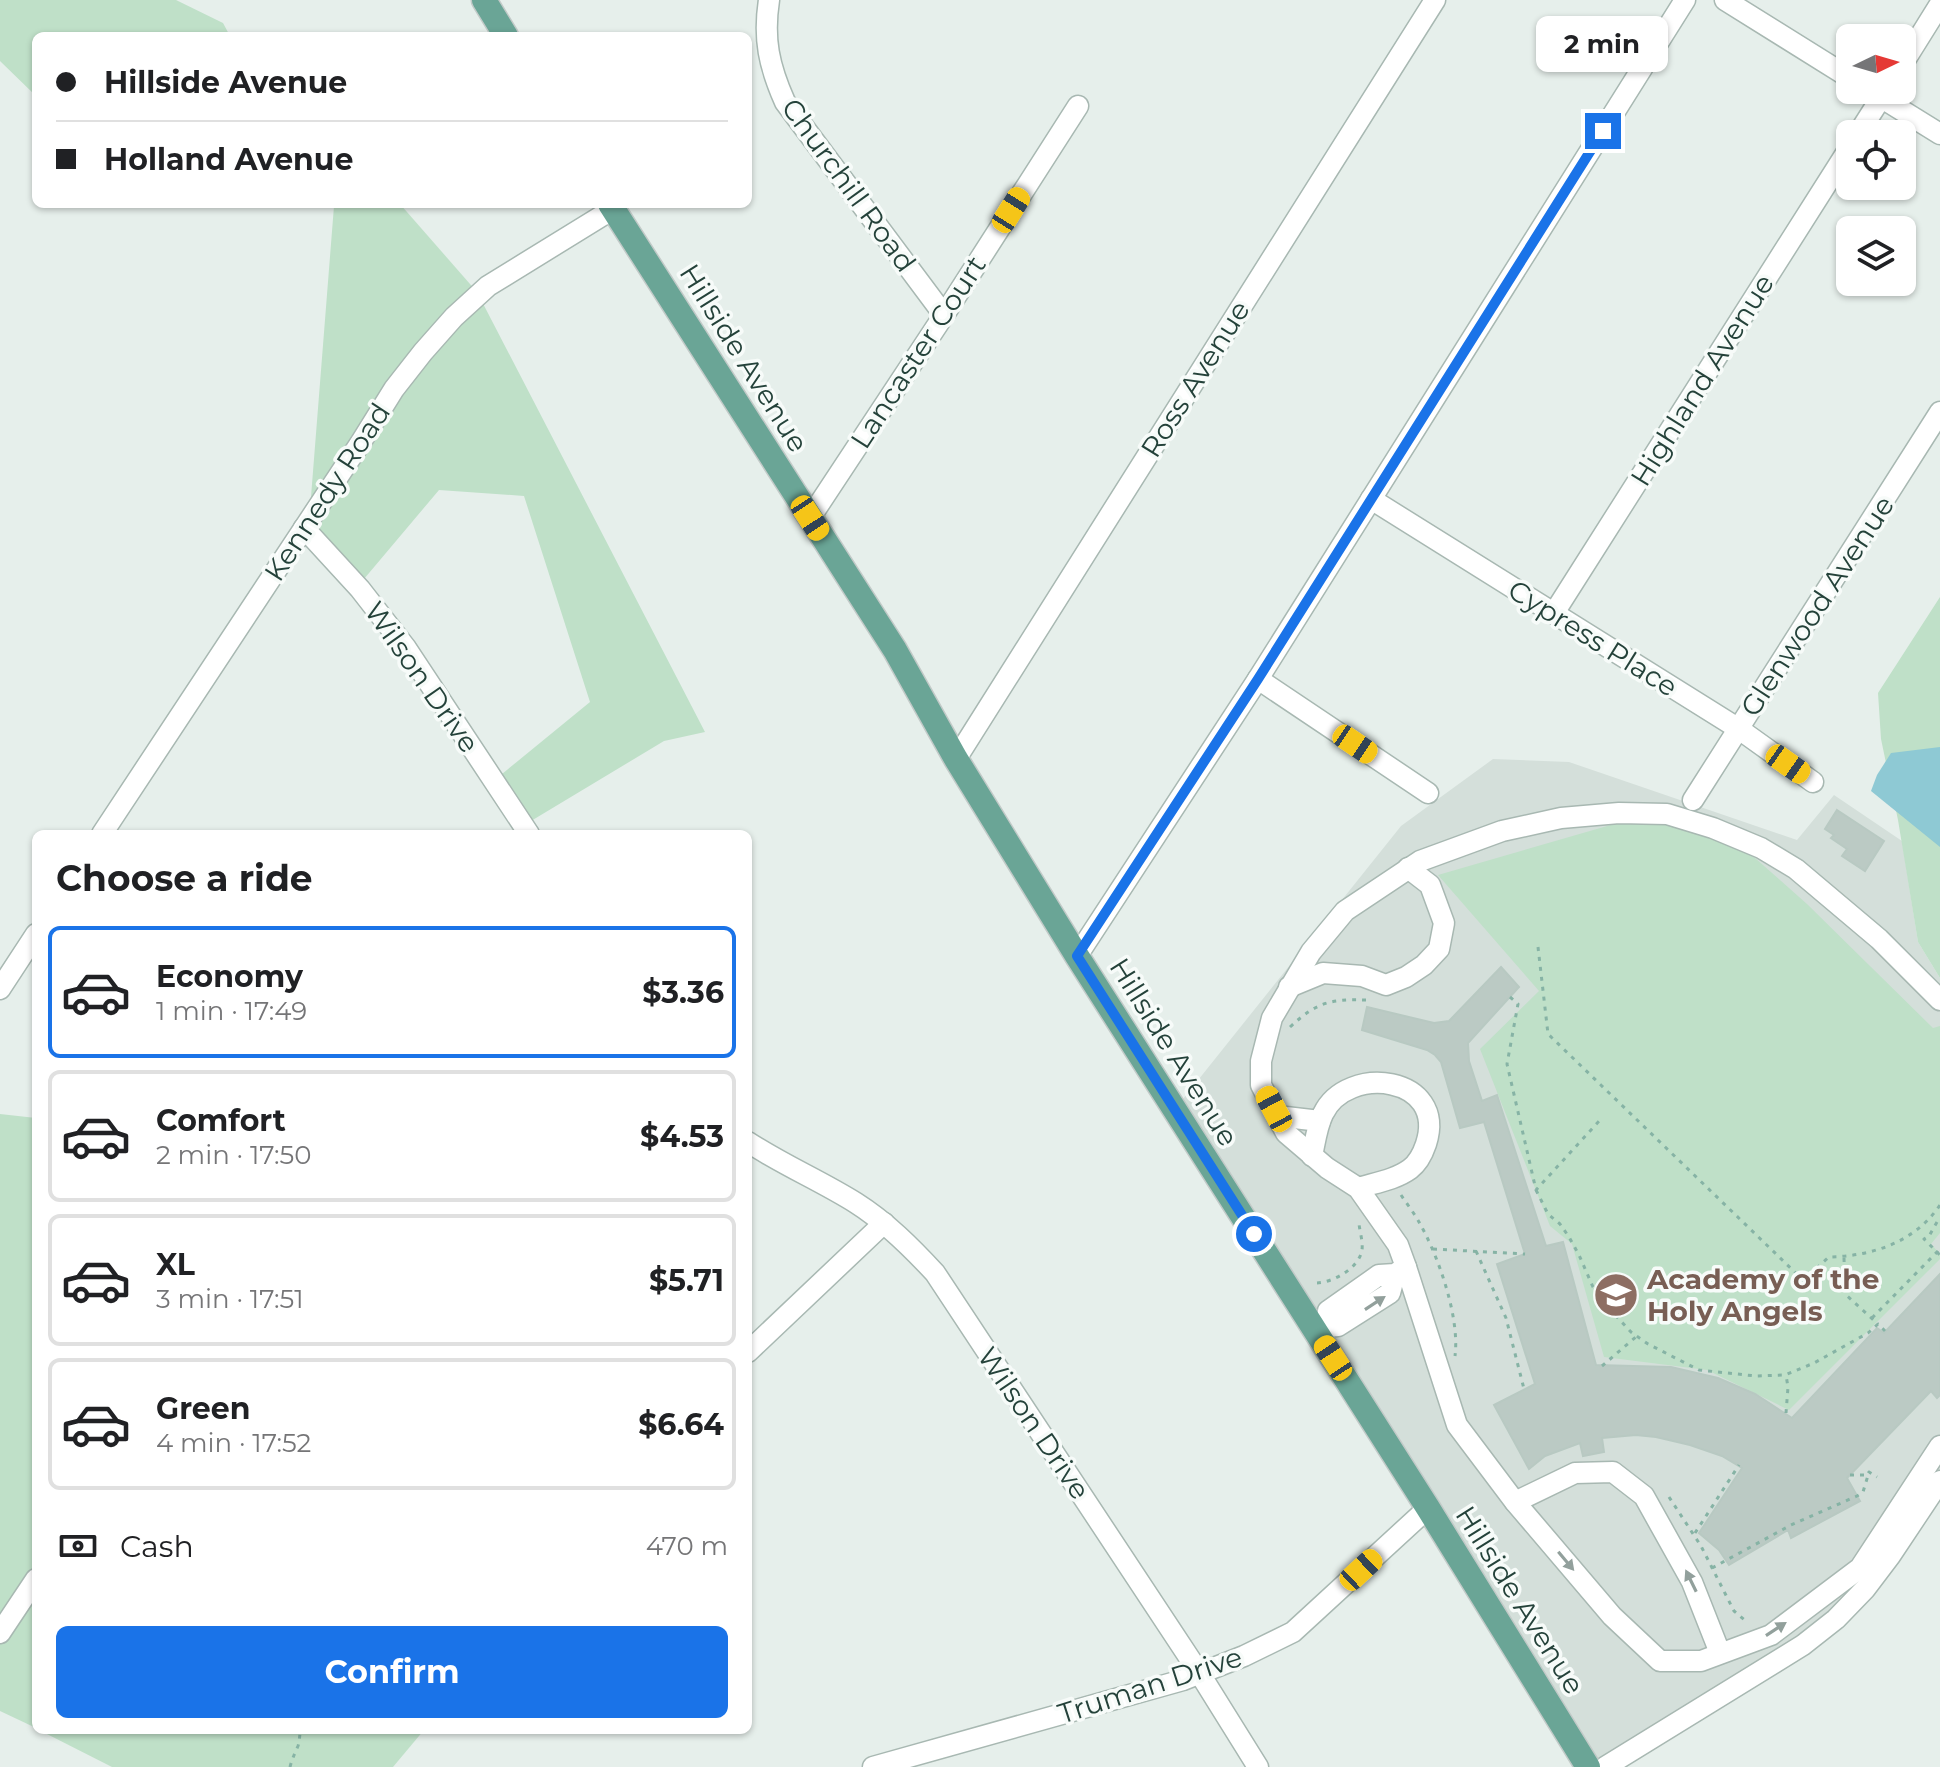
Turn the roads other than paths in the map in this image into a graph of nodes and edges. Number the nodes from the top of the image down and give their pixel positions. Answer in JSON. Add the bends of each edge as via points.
{"nodes":[{"id":1,"x":484,"y":0,"type":"edge"},
{"id":2,"x":769,"y":0,"type":"edge"},
{"id":3,"x":1435,"y":0,"type":"edge"},
{"id":4,"x":1685,"y":0,"type":"edge"},
{"id":5,"x":1725,"y":0,"type":"edge"},
{"id":6,"x":1940,"y":4,"type":"edge"},
{"id":7,"x":504,"y":32,"type":"edge"},
{"id":8,"x":1916,"y":43,"type":"edge"},
{"id":9,"x":1836,"y":69,"type":"edge"},
{"id":10,"x":1895,"y":104,"type":"edge"},
{"id":11,"x":1078,"y":106,"type":"dead end"},
{"id":12,"x":1940,"y":134,"type":"edge"},
{"id":13,"x":1836,"y":169,"type":"edge"},
{"id":14,"x":608,"y":208,"type":"edge"},
{"id":15,"x":612,"y":208,"type":"edge"},
{"id":16,"x":944,"y":315,"type":"junction"},
{"id":17,"x":1940,"y":412,"type":"edge"},
{"id":18,"x":1371,"y":499,"type":"junction"},
{"id":19,"x":810,"y":518,"type":"junction"},
{"id":20,"x":304,"y":528,"type":"junction"},
{"id":21,"x":1554,"y":613,"type":"junction"},
{"id":22,"x":1258,"y":679,"type":"junction"},
{"id":23,"x":1739,"y":729,"type":"junction"},
{"id":24,"x":956,"y":759,"type":"junction"},
{"id":25,"x":1813,"y":782,"type":"dead end"},
{"id":26,"x":1428,"y":793,"type":"dead end"},
{"id":27,"x":1693,"y":800,"type":"dead end"},
{"id":28,"x":105,"y":830,"type":"edge"},
{"id":29,"x":526,"y":830,"type":"edge"},
{"id":30,"x":1408,"y":868,"type":"junction"},
{"id":31,"x":32,"y":940,"type":"edge"},
{"id":32,"x":1077,"y":956,"type":"junction"},
{"id":33,"x":1289,"y":987,"type":"junction"},
{"id":34,"x":0,"y":989,"type":"edge"},
{"id":35,"x":1940,"y":1000,"type":"edge"},
{"id":36,"x":1277,"y":1116,"type":"junction"},
{"id":37,"x":1320,"y":1121,"type":"junction"},
{"id":38,"x":752,"y":1145,"type":"edge"},
{"id":39,"x":1312,"y":1156,"type":"junction"},
{"id":40,"x":1358,"y":1188,"type":"junction"},
{"id":41,"x":884,"y":1223,"type":"junction"},
{"id":42,"x":1400,"y":1270,"type":"junction"},
{"id":43,"x":1321,"y":1330,"type":"junction"},
{"id":44,"x":752,"y":1348,"type":"edge"},
{"id":45,"x":1940,"y":1446,"type":"edge"},
{"id":46,"x":1940,"y":1481,"type":"edge"},
{"id":47,"x":1515,"y":1502,"type":"junction"},
{"id":48,"x":1428,"y":1508,"type":"junction"},
{"id":49,"x":32,"y":1585,"type":"edge"},
{"id":50,"x":0,"y":1633,"type":"edge"},
{"id":51,"x":1720,"y":1653,"type":"junction"},
{"id":52,"x":1200,"y":1674,"type":"junction"},
{"id":53,"x":873,"y":1767,"type":"edge"},
{"id":54,"x":1258,"y":1767,"type":"edge"},
{"id":55,"x":1590,"y":1767,"type":"edge"},
{"id":56,"x":1605,"y":1767,"type":"edge"}],
"edges":[{"from":1,"to":7,"type":"main road"},
{"from":2,"to":16,"type":"street","name":"Churchill Road","via":[[767,49],[785,102]]},
{"from":3,"to":24,"type":"street","name":"Ross Avenue"},
{"from":4,"to":18,"type":"street"},
{"from":5,"to":9,"type":"street"},
{"from":6,"to":8,"type":"street"},
{"from":10,"to":12,"type":"street"},
{"from":11,"to":16,"type":"street","name":"Lancaster Court"},
{"from":13,"to":21,"type":"street","name":"Highland Avenue"},
{"from":14,"to":20,"type":"street","name":"Kennedy Road","via":[[488,286],[454,317],[394,389]]},
{"from":15,"to":19,"type":"main road","name":"Hillside Avenue"},
{"from":16,"to":19,"type":"street","name":"Lancaster Court"},
{"from":17,"to":23,"type":"street","name":"Glenwood Avenue"},
{"from":18,"to":21,"type":"street","name":"Cypress Place"},
{"from":18,"to":22,"type":"street"},
{"from":19,"to":24,"type":"main road","name":"Hillside Avenue","via":[[895,650]]},
{"from":20,"to":28,"type":"street","name":"Kennedy Road"},
{"from":20,"to":29,"type":"street","name":"Wilson Drive","via":[[406,648]]},
{"from":21,"to":23,"type":"street","name":"Cypress Place"},
{"from":22,"to":26,"type":"street"},
{"from":22,"to":32,"type":"street"},
{"from":23,"to":25,"type":"street","name":"Cypress Place"},
{"from":23,"to":27,"type":"street","name":"Glenwood Avenue"},
{"from":24,"to":32,"type":"main road","name":"Hillside Avenue"},
{"from":30,"to":33,"type":"street","via":[[1345,911]]},
{"from":30,"to":33,"type":"street","via":[[1430,885],[1444,923],[1439,949],[1424,965],[1386,985],[1362,976],[1323,973]]},
{"from":30,"to":35,"type":"street","via":[[1502,831],[1561,818],[1667,814],[1761,848],[1796,869],[1879,939]]},
{"from":31,"to":34,"type":"street"},
{"from":32,"to":43,"type":"main road","name":"Hillside Avenue"},
{"from":33,"to":36,"type":"street","via":[[1272,1018],[1261,1061],[1261,1085]]},
{"from":36,"to":37,"type":"street"},
{"from":36,"to":39,"type":"street","via":[[1286,1133]]},
{"from":37,"to":39,"type":"street"},
{"from":37,"to":40,"type":"street","via":[[1332,1101],[1361,1085],[1394,1084],[1422,1101],[1428,1118],[1423,1154],[1397,1176]]},
{"from":38,"to":41,"type":"street","name":"Wilson Drive"},
{"from":39,"to":40,"type":"street"},
{"from":40,"to":42,"type":"street","via":[[1398,1245]]},
{"from":41,"to":44,"type":"street"},
{"from":41,"to":52,"type":"street","name":"Wilson Drive","via":[[935,1273]]},
{"from":42,"to":43,"type":"street","via":[[1379,1275],[1328,1311]]},
{"from":42,"to":47,"type":"street","via":[[1457,1425]]},
{"from":43,"to":48,"type":"main road","name":"Hillside Avenue"},
{"from":51,"to":45,"type":"street","one_way":true,"via":[[1771,1635],[1860,1568]]},
{"from":46,"to":56,"type":"street","via":[[1882,1567],[1836,1619],[1803,1645]]},
{"from":47,"to":51,"type":"street","one_way":true,"via":[[1612,1616],[1660,1661],[1701,1661]]},
{"from":51,"to":47,"type":"street","one_way":true,"via":[[1692,1582],[1644,1496],[1613,1472],[1575,1473]]},
{"from":48,"to":52,"type":"street","name":"Truman Drive","via":[[1293,1632]]},
{"from":48,"to":55,"type":"main road","name":"Hillside Avenue"},
{"from":49,"to":50,"type":"street"},
{"from":52,"to":53,"type":"street","name":"Truman Drive"},
{"from":52,"to":54,"type":"street","name":"Wilson Drive"}]}
